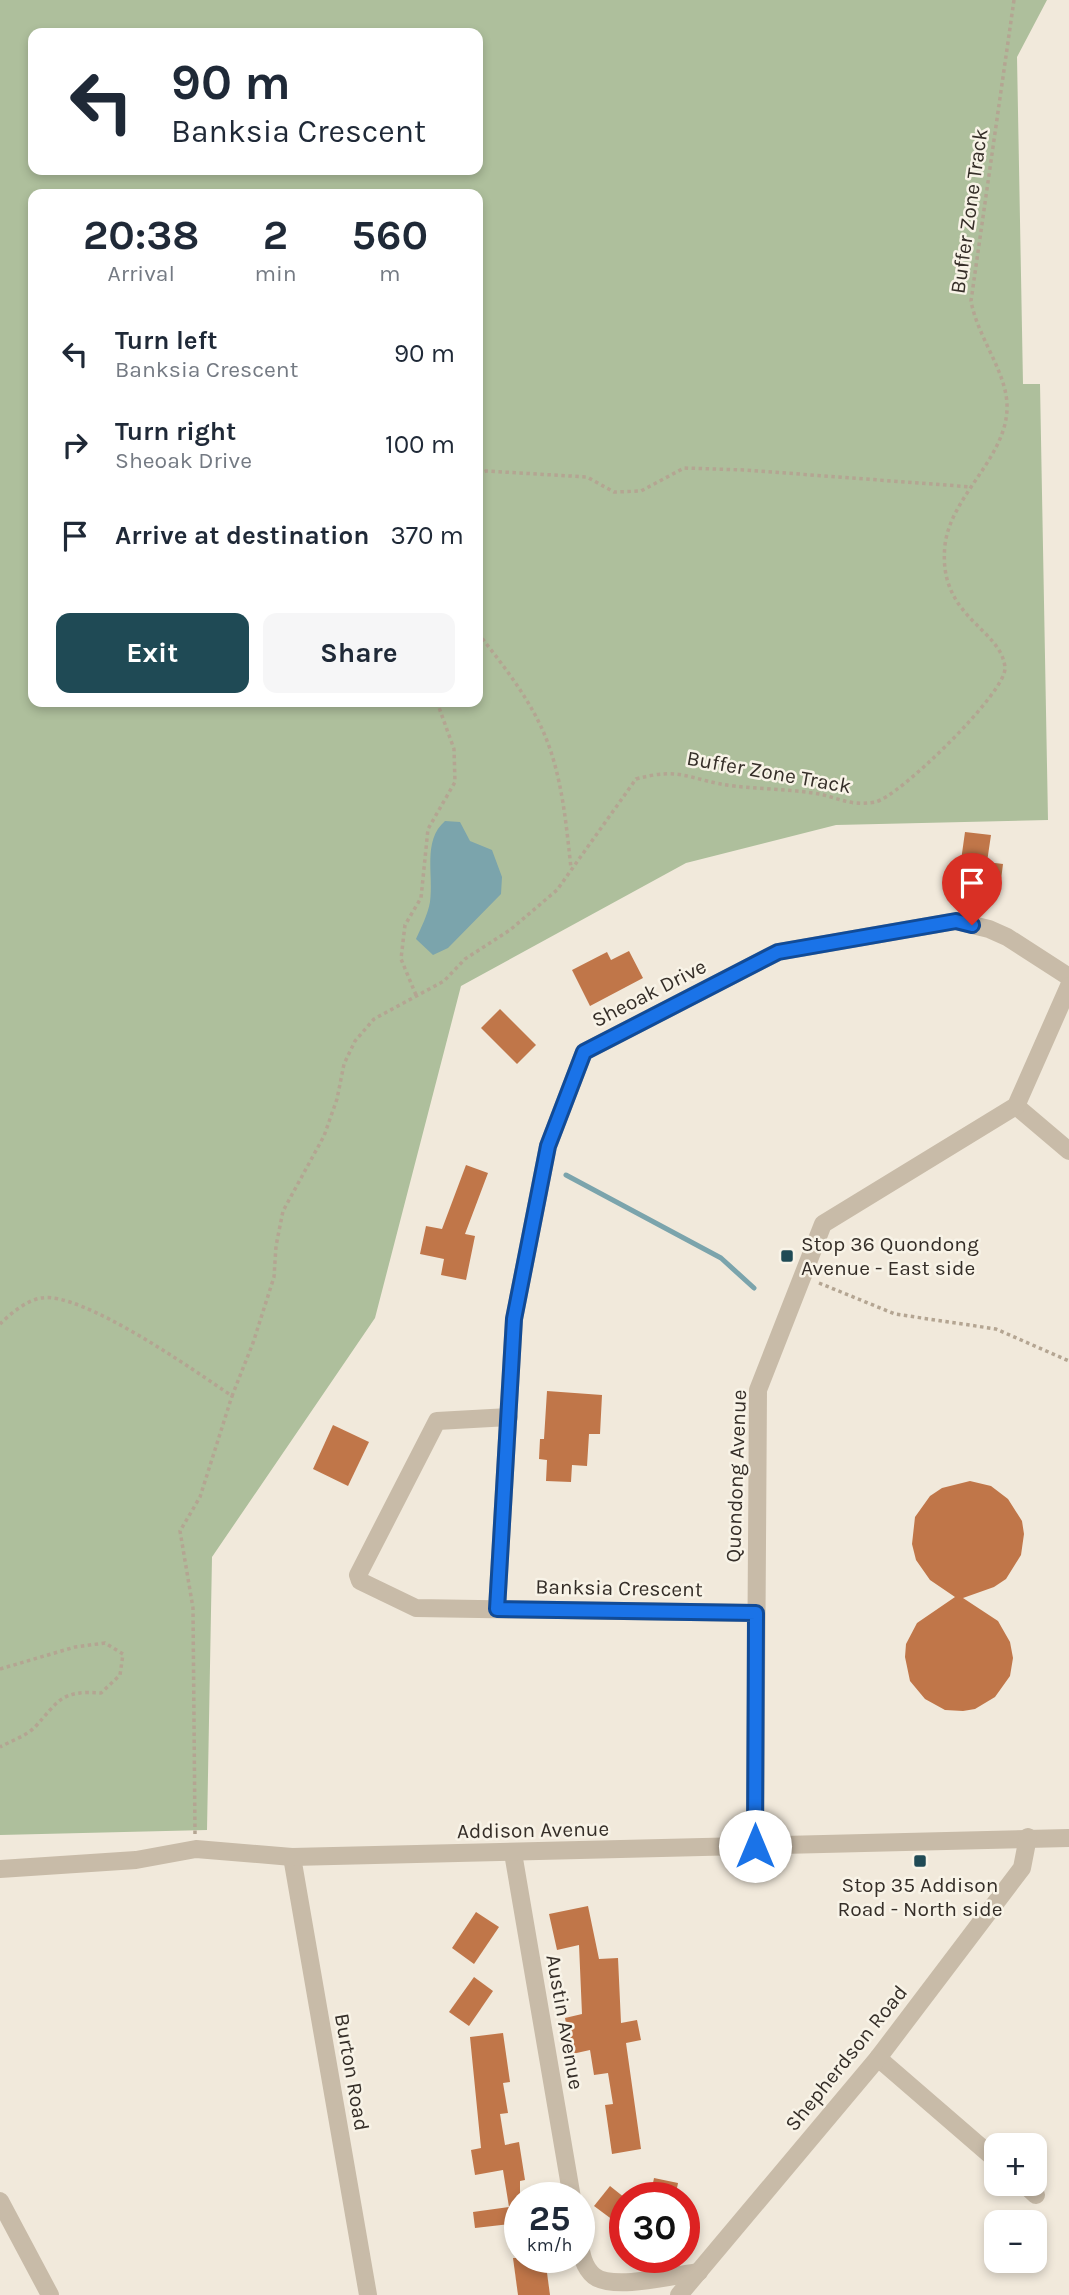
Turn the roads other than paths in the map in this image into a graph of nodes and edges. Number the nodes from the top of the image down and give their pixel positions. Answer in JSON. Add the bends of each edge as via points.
{"nodes":[{"id":1,"x":1069,"y":977,"type":"edge"},
{"id":2,"x":1069,"y":986,"type":"edge"},
{"id":3,"x":1016,"y":1106,"type":"junction"},
{"id":4,"x":1069,"y":1151,"type":"edge"},
{"id":5,"x":509,"y":1417,"type":"junction"},
{"id":6,"x":497,"y":1609,"type":"junction"},
{"id":7,"x":756,"y":1613,"type":"junction"},
{"id":8,"x":1028,"y":1837,"type":"junction"},
{"id":9,"x":1069,"y":1838,"type":"edge"},
{"id":10,"x":755,"y":1846,"type":"junction"},
{"id":11,"x":513,"y":1853,"type":"junction"},
{"id":12,"x":292,"y":1857,"type":"junction"},
{"id":13,"x":0,"y":1869,"type":"edge"},
{"id":14,"x":878,"y":2058,"type":"junction"},
{"id":15,"x":984,"y":2150,"type":"edge"},
{"id":16,"x":569,"y":2182,"type":"edge"},
{"id":17,"x":0,"y":2201,"type":"edge"},
{"id":18,"x":700,"y":2271,"type":"edge"},
{"id":19,"x":592,"y":2273,"type":"edge"},
{"id":20,"x":691,"y":2273,"type":"edge"},
{"id":21,"x":698,"y":2273,"type":"edge"},
{"id":22,"x":50,"y":2295,"type":"edge"},
{"id":23,"x":368,"y":2295,"type":"edge"},
{"id":24,"x":679,"y":2295,"type":"edge"}],
"edges":[{"from":1,"to":5,"type":"street","name":"Sheoak Drive","via":[[1007,937],[956,921],[778,952],[584,1052],[548,1146],[514,1319]]},
{"from":2,"to":3,"type":"street"},
{"from":3,"to":4,"type":"street"},
{"from":3,"to":7,"type":"street","name":"Quondong Avenue","via":[[823,1224],[758,1390]]},
{"from":5,"to":6,"type":"street","name":"Sheoak Drive"},
{"from":5,"to":6,"type":"street","name":"Banksia Crescent","via":[[437,1421],[358,1576],[416,1608]]},
{"from":6,"to":7,"type":"street","name":"Banksia Crescent"},
{"from":7,"to":10,"type":"street","name":"Quondong Avenue"},
{"from":8,"to":9,"type":"street","name":"Addison Avenue"},
{"from":8,"to":10,"type":"street","name":"Addison Avenue"},
{"from":8,"to":14,"type":"street","name":"Shepherdson Road","via":[[1022,1868]]},
{"from":10,"to":11,"type":"street","name":"Addison Avenue"},
{"from":11,"to":12,"type":"street","name":"Addison Avenue"},
{"from":11,"to":16,"type":"street","name":"Austin Avenue"},
{"from":12,"to":13,"type":"street","name":"Addison Avenue","via":[[196,1849],[136,1860]]},
{"from":12,"to":23,"type":"street","name":"Burton Road"},
{"from":14,"to":15,"type":"street"},
{"from":14,"to":18,"type":"street","name":"Shepherdson Road"},
{"from":17,"to":22,"type":"street"},
{"from":19,"to":20,"type":"street","via":[[615,2283]]},
{"from":21,"to":24,"type":"street","name":"Shepherdson Road"}]}
